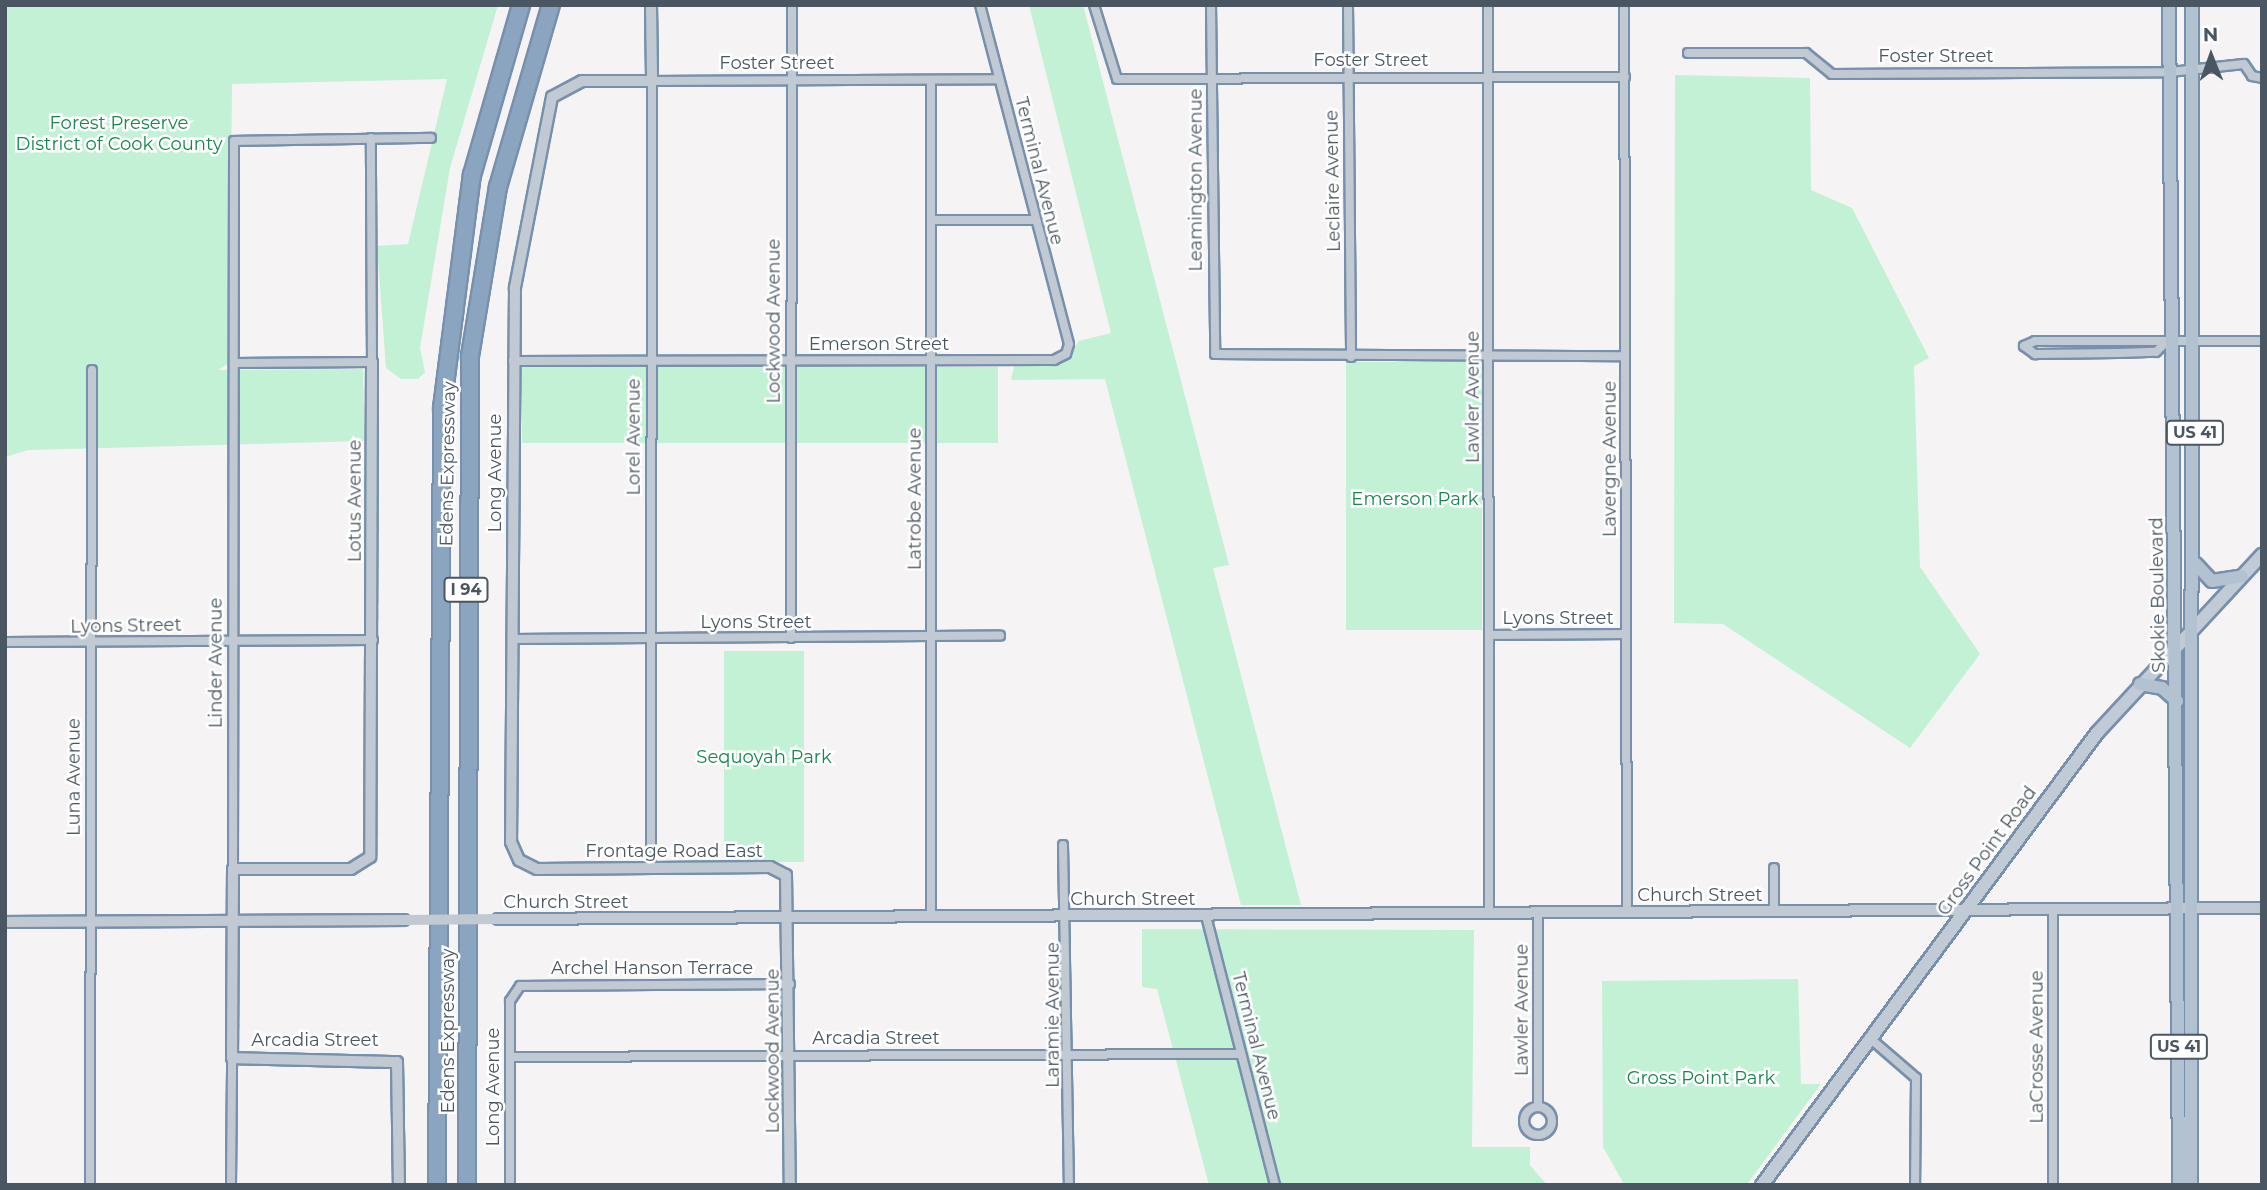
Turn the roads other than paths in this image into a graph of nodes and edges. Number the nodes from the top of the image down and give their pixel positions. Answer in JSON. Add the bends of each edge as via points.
{"nodes":[{"id":1,"x":522,"y":5,"type":"edge"},
{"id":2,"x":551,"y":5,"type":"edge"},
{"id":3,"x":651,"y":5,"type":"edge"},
{"id":4,"x":792,"y":5,"type":"edge"},
{"id":5,"x":980,"y":5,"type":"edge"},
{"id":6,"x":1094,"y":5,"type":"edge"},
{"id":7,"x":1211,"y":5,"type":"edge"},
{"id":8,"x":1348,"y":5,"type":"edge"},
{"id":9,"x":1488,"y":5,"type":"edge"},
{"id":10,"x":1625,"y":5,"type":"edge"},
{"id":11,"x":2169,"y":5,"type":"edge"},
{"id":12,"x":2192,"y":5,"type":"edge"},
{"id":13,"x":1688,"y":53,"type":"dead end"},
{"id":14,"x":2192,"y":65,"type":"junction"},
{"id":15,"x":2170,"y":72,"type":"junction"},
{"id":16,"x":1488,"y":77,"type":"junction"},
{"id":17,"x":1625,"y":77,"type":"junction"},
{"id":18,"x":1348,"y":78,"type":"junction"},
{"id":19,"x":2262,"y":78,"type":"edge"},
{"id":20,"x":999,"y":79,"type":"junction"},
{"id":21,"x":1212,"y":79,"type":"junction"},
{"id":22,"x":792,"y":80,"type":"junction"},
{"id":23,"x":931,"y":80,"type":"junction"},
{"id":24,"x":652,"y":81,"type":"junction"},
{"id":25,"x":558,"y":90,"type":"joint"},
{"id":26,"x":371,"y":138,"type":"junction"},
{"id":27,"x":431,"y":138,"type":"dead end"},
{"id":28,"x":931,"y":220,"type":"junction"},
{"id":29,"x":1035,"y":220,"type":"junction"},
{"id":30,"x":2262,"y":341,"type":"edge"},
{"id":31,"x":2169,"y":343,"type":"junction"},
{"id":32,"x":2195,"y":343,"type":"junction"},
{"id":33,"x":1069,"y":344,"type":"joint"},
{"id":34,"x":1489,"y":356,"type":"junction"},
{"id":35,"x":1625,"y":356,"type":"junction"},
{"id":36,"x":1351,"y":357,"type":"junction"},
{"id":37,"x":651,"y":360,"type":"junction"},
{"id":38,"x":791,"y":360,"type":"junction"},
{"id":39,"x":931,"y":360,"type":"junction"},
{"id":40,"x":513,"y":361,"type":"junction"},
{"id":41,"x":372,"y":362,"type":"junction"},
{"id":42,"x":234,"y":363,"type":"junction"},
{"id":43,"x":92,"y":370,"type":"dead end"},
{"id":44,"x":2262,"y":555,"type":"edge"},
{"id":45,"x":2196,"y":562,"type":"junction"},
{"id":46,"x":2242,"y":576,"type":"junction"},
{"id":47,"x":2196,"y":623,"type":"junction"},
{"id":48,"x":1626,"y":634,"type":"junction"},
{"id":49,"x":1491,"y":635,"type":"junction"},
{"id":50,"x":1000,"y":636,"type":"dead end"},
{"id":51,"x":931,"y":637,"type":"junction"},
{"id":52,"x":651,"y":638,"type":"junction"},
{"id":53,"x":791,"y":638,"type":"junction"},
{"id":54,"x":513,"y":639,"type":"junction"},
{"id":55,"x":373,"y":640,"type":"junction"},
{"id":56,"x":234,"y":641,"type":"junction"},
{"id":57,"x":5,"y":642,"type":"edge"},
{"id":58,"x":90,"y":642,"type":"junction"},
{"id":59,"x":2176,"y":645,"type":"junction"},
{"id":60,"x":2140,"y":684,"type":"junction"},
{"id":61,"x":2177,"y":701,"type":"junction"},
{"id":62,"x":1063,"y":845,"type":"dead end"},
{"id":63,"x":519,"y":860,"type":"joint"},
{"id":64,"x":1774,"y":867,"type":"dead end"},
{"id":65,"x":651,"y":868,"type":"junction"},
{"id":66,"x":233,"y":869,"type":"junction"},
{"id":67,"x":2262,"y":908,"type":"edge"},
{"id":68,"x":2178,"y":909,"type":"junction"},
{"id":69,"x":2193,"y":909,"type":"junction"},
{"id":70,"x":2053,"y":910,"type":"junction"},
{"id":71,"x":1965,"y":911,"type":"junction"},
{"id":72,"x":1774,"y":912,"type":"junction"},
{"id":73,"x":1538,"y":913,"type":"junction"},
{"id":74,"x":1627,"y":913,"type":"junction"},
{"id":75,"x":1489,"y":914,"type":"junction"},
{"id":76,"x":1066,"y":916,"type":"junction"},
{"id":77,"x":1206,"y":916,"type":"junction"},
{"id":78,"x":931,"y":917,"type":"junction"},
{"id":79,"x":790,"y":918,"type":"junction"},
{"id":80,"x":90,"y":921,"type":"junction"},
{"id":81,"x":233,"y":921,"type":"junction"},
{"id":82,"x":5,"y":922,"type":"edge"},
{"id":83,"x":790,"y":984,"type":"junction"},
{"id":84,"x":514,"y":990,"type":"joint"},
{"id":85,"x":1872,"y":1040,"type":"junction"},
{"id":86,"x":1241,"y":1054,"type":"junction"},
{"id":87,"x":1069,"y":1055,"type":"junction"},
{"id":88,"x":790,"y":1056,"type":"junction"},
{"id":89,"x":511,"y":1057,"type":"junction"},
{"id":90,"x":232,"y":1058,"type":"junction"},
{"id":91,"x":1538,"y":1107,"type":"dead end"},
{"id":92,"x":90,"y":1185,"type":"edge"},
{"id":93,"x":231,"y":1185,"type":"edge"},
{"id":94,"x":399,"y":1185,"type":"edge"},
{"id":95,"x":437,"y":1185,"type":"edge"},
{"id":96,"x":467,"y":1185,"type":"edge"},
{"id":97,"x":510,"y":1185,"type":"edge"},
{"id":98,"x":790,"y":1185,"type":"edge"},
{"id":99,"x":1069,"y":1185,"type":"edge"},
{"id":100,"x":1275,"y":1185,"type":"edge"},
{"id":101,"x":1762,"y":1185,"type":"edge"},
{"id":102,"x":1915,"y":1185,"type":"edge"},
{"id":103,"x":2053,"y":1185,"type":"edge"},
{"id":104,"x":2179,"y":1185,"type":"edge"},
{"id":105,"x":2191,"y":1185,"type":"edge"}],
"edges":[{"from":1,"to":95,"type":"highway","name":"Edens Expressway","number":"I 94","via":[[472,175],[442,408]]},
{"from":2,"to":96,"type":"highway","name":"Edens Expressway","number":"I 94","via":[[498,187],[470,356]]},
{"from":3,"to":24,"type":"street","name":"Lorel Avenue"},
{"from":4,"to":22,"type":"street","name":"Lockwood Avenue"},
{"from":5,"to":20,"type":"street","name":"Terminal Avenue"},
{"from":6,"to":21,"type":"street","name":"Foster Street","via":[[1117,79]]},
{"from":7,"to":21,"type":"street","name":"Leamington Avenue"},
{"from":8,"to":18,"type":"street","name":"Leclaire Avenue"},
{"from":9,"to":16,"type":"street","name":"Lawler Avenue"},
{"from":10,"to":17,"type":"street","name":"Lavergne Avenue"},
{"from":11,"to":15,"type":"main road","name":"Skokie Boulevard","number":"US 41"},
{"from":12,"to":14,"type":"main road","name":"Skokie Boulevard","number":"US 41"},
{"from":13,"to":15,"type":"street","name":"Foster Street","via":[[1806,53],[1832,74]]},
{"from":14,"to":15,"type":"street","name":"Foster Street"},
{"from":14,"to":19,"type":"street","name":"Foster Street","via":[[2244,64],[2252,76]]},
{"from":14,"to":32,"type":"main road","name":"Skokie Boulevard","number":"US 41"},
{"from":15,"to":31,"type":"main road","name":"Skokie Boulevard","number":"US 41"},
{"from":16,"to":17,"type":"street","name":"Foster Street"},
{"from":16,"to":18,"type":"street","name":"Foster Street"},
{"from":16,"to":34,"type":"street","name":"Lawler Avenue"},
{"from":17,"to":35,"type":"street","name":"Lavergne Avenue"},
{"from":18,"to":21,"type":"street","name":"Foster Street"},
{"from":18,"to":36,"type":"street","name":"Leclaire Avenue"},
{"from":20,"to":23,"type":"street","name":"Foster Street"},
{"from":20,"to":29,"type":"street","name":"Terminal Avenue"},
{"from":21,"to":36,"type":"street","name":"Leamington Avenue","via":[[1214,354]]},
{"from":22,"to":23,"type":"street","name":"Foster Street"},
{"from":22,"to":24,"type":"street","name":"Foster Street"},
{"from":22,"to":38,"type":"street","name":"Lockwood Avenue"},
{"from":23,"to":28,"type":"street","name":"Latrobe Avenue"},
{"from":24,"to":25,"type":"street","name":"Foster Street","via":[[582,81]]},
{"from":24,"to":37,"type":"street","name":"Lorel Avenue"},
{"from":25,"to":40,"type":"street","name":"Long Avenue","via":[[541,136],[517,275]]},
{"from":26,"to":27,"type":"street"},
{"from":26,"to":41,"type":"street","name":"Lotus Avenue"},
{"from":26,"to":42,"type":"street","name":"Linder Avenue","via":[[234,141]]},
{"from":28,"to":29,"type":"street"},
{"from":28,"to":39,"type":"street","name":"Latrobe Avenue"},
{"from":29,"to":33,"type":"street","name":"Terminal Avenue"},
{"from":30,"to":32,"type":"street"},
{"from":31,"to":31,"type":"street","via":[[2035,341],[2024,346],[2035,354],[2118,353],[2155,352]]},
{"from":31,"to":32,"type":"street"},
{"from":31,"to":59,"type":"main road","name":"Skokie Boulevard","number":"US 41"},
{"from":32,"to":45,"type":"main road","name":"Skokie Boulevard","number":"US 41"},
{"from":33,"to":39,"type":"street","name":"Emerson Street","via":[[1066,354],[1054,359]]},
{"from":34,"to":35,"type":"street"},
{"from":34,"to":36,"type":"street"},
{"from":34,"to":49,"type":"street","name":"Lawler Avenue"},
{"from":35,"to":48,"type":"street","name":"Lavergne Avenue"},
{"from":37,"to":38,"type":"street","name":"Emerson Street"},
{"from":37,"to":40,"type":"street","name":"Emerson Street"},
{"from":37,"to":52,"type":"street","name":"Lorel Avenue"},
{"from":38,"to":39,"type":"street","name":"Emerson Street"},
{"from":38,"to":53,"type":"street","name":"Lockwood Avenue"},
{"from":39,"to":51,"type":"street","name":"Latrobe Avenue"},
{"from":40,"to":54,"type":"street","name":"Long Avenue"},
{"from":41,"to":42,"type":"street"},
{"from":41,"to":55,"type":"street","name":"Lotus Avenue"},
{"from":42,"to":56,"type":"street","name":"Linder Avenue"},
{"from":43,"to":58,"type":"street","name":"Luna Avenue"},
{"from":44,"to":46,"type":"main road","name":"Gross Point Road"},
{"from":45,"to":46,"type":"main road","via":[[2212,581]]},
{"from":45,"to":47,"type":"main road","name":"Skokie Boulevard","number":"US 41"},
{"from":46,"to":47,"type":"main road","name":"Gross Point Road"},
{"from":47,"to":59,"type":"main road","name":"Gross Point Road"},
{"from":47,"to":69,"type":"main road","name":"Skokie Boulevard","number":"US 41"},
{"from":48,"to":49,"type":"street","name":"Lyons Street"},
{"from":48,"to":74,"type":"street","name":"Lavergne Avenue"},
{"from":49,"to":75,"type":"street","name":"Lawler Avenue"},
{"from":50,"to":51,"type":"street","name":"Lyons Street"},
{"from":51,"to":53,"type":"street","name":"Lyons Street"},
{"from":51,"to":78,"type":"street","name":"Latrobe Avenue"},
{"from":52,"to":53,"type":"street","name":"Lyons Street"},
{"from":52,"to":54,"type":"street","name":"Lyons Street"},
{"from":52,"to":65,"type":"street","name":"Lorel Avenue"},
{"from":54,"to":63,"type":"street","name":"Long Avenue","via":[[511,842]]},
{"from":55,"to":56,"type":"street","name":"Lyons Street"},
{"from":55,"to":66,"type":"street","name":"Lotus Avenue","via":[[368,863],[351,869]]},
{"from":56,"to":58,"type":"street","name":"Lyons Street"},
{"from":56,"to":66,"type":"street","name":"Linder Avenue"},
{"from":57,"to":58,"type":"street","name":"Lyons Street"},
{"from":58,"to":80,"type":"street","name":"Luna Avenue"},
{"from":59,"to":60,"type":"main road","name":"Gross Point Road"},
{"from":59,"to":61,"type":"main road","name":"Skokie Boulevard","number":"US 41"},
{"from":60,"to":61,"type":"main road","via":[[2162,688]]},
{"from":60,"to":71,"type":"main road","name":"Gross Point Road","via":[[2064,774]]},
{"from":61,"to":68,"type":"main road","name":"Skokie Boulevard","number":"US 41"},
{"from":62,"to":76,"type":"street","name":"Laramie Avenue"},
{"from":63,"to":65,"type":"street","name":"Frontage Road East","via":[[537,869]]},
{"from":64,"to":72,"type":"street"},
{"from":65,"to":79,"type":"street","name":"Frontage Road East","via":[[779,870],[789,880]]},
{"from":66,"to":81,"type":"street","name":"Linder Avenue"},
{"from":67,"to":69,"type":"street","name":"Church Street"},
{"from":68,"to":69,"type":"street","name":"Church Street"},
{"from":68,"to":70,"type":"street","name":"Church Street"},
{"from":68,"to":104,"type":"main road","name":"Skokie Boulevard","number":"US 41"},
{"from":69,"to":105,"type":"main road","name":"Skokie Boulevard","number":"US 41"},
{"from":70,"to":71,"type":"street","name":"Church Street"},
{"from":70,"to":103,"type":"street","name":"LaCrosse Avenue"},
{"from":71,"to":72,"type":"street","name":"Church Street"},
{"from":71,"to":85,"type":"main road","name":"Gross Point Road"},
{"from":72,"to":74,"type":"street","name":"Church Street"},
{"from":73,"to":74,"type":"street","name":"Church Street"},
{"from":73,"to":75,"type":"street","name":"Church Street"},
{"from":73,"to":91,"type":"street","name":"Lawler Avenue"},
{"from":75,"to":77,"type":"street","name":"Church Street"},
{"from":76,"to":77,"type":"street","name":"Church Street"},
{"from":76,"to":78,"type":"street","name":"Church Street"},
{"from":76,"to":87,"type":"street","name":"Laramie Avenue"},
{"from":77,"to":86,"type":"street","name":"Terminal Avenue"},
{"from":78,"to":79,"type":"street","name":"Church Street"},
{"from":79,"to":81,"type":"street","name":"Church Street","bridge":true},
{"from":79,"to":83,"type":"street","name":"Lockwood Avenue"},
{"from":80,"to":81,"type":"street","name":"Church Street"},
{"from":80,"to":82,"type":"street","name":"Church Street"},
{"from":80,"to":92,"type":"street","name":"Luna Avenue"},
{"from":81,"to":90,"type":"street","name":"Linder Avenue"},
{"from":83,"to":84,"type":"street","name":"Archel Hanson Terrace","via":[[527,984]]},
{"from":83,"to":88,"type":"street","name":"Lockwood Avenue"},
{"from":84,"to":89,"type":"street","name":"Long Avenue"},
{"from":85,"to":101,"type":"main road","name":"Gross Point Road"},
{"from":85,"to":102,"type":"street","via":[[1916,1079]]},
{"from":86,"to":87,"type":"street","name":"Arcadia Street"},
{"from":86,"to":100,"type":"street","name":"Terminal Avenue"},
{"from":87,"to":88,"type":"street","name":"Arcadia Street"},
{"from":87,"to":99,"type":"street","name":"Laramie Avenue"},
{"from":88,"to":89,"type":"street","name":"Arcadia Street"},
{"from":88,"to":98,"type":"street","name":"Lockwood Avenue"},
{"from":89,"to":97,"type":"street","name":"Long Avenue"},
{"from":90,"to":93,"type":"street","name":"Linder Avenue"},
{"from":90,"to":94,"type":"street","name":"Arcadia Street","via":[[384,1057],[397,1062]]}]}
